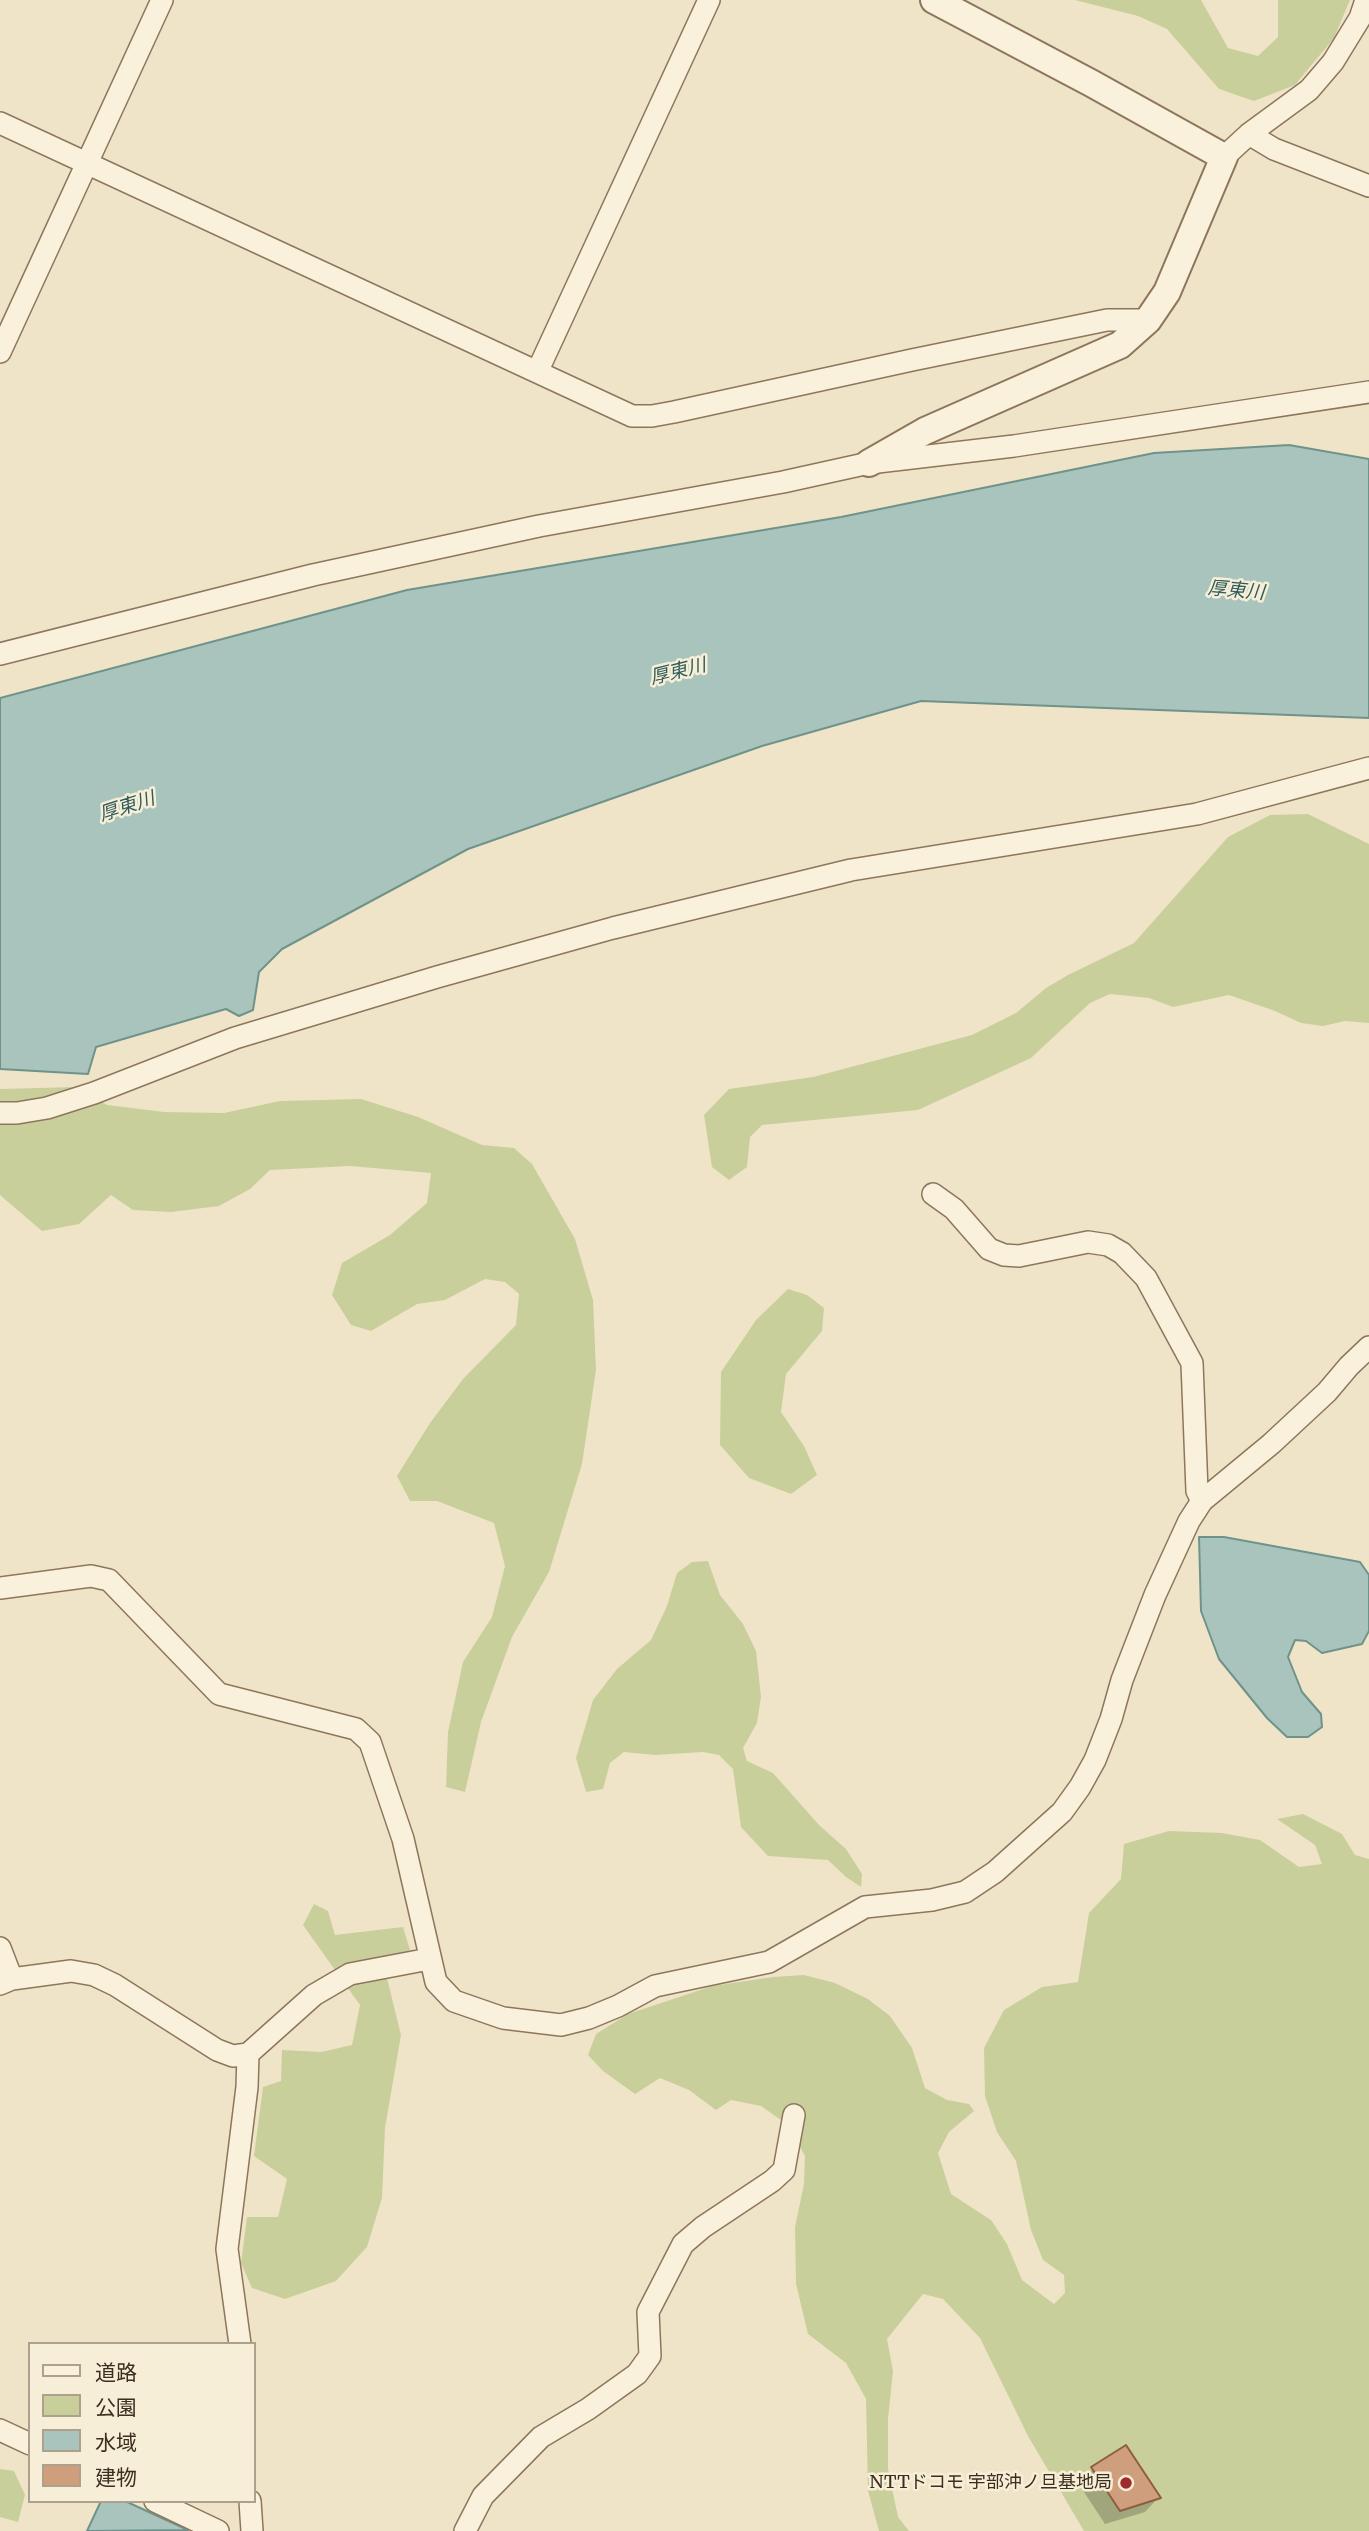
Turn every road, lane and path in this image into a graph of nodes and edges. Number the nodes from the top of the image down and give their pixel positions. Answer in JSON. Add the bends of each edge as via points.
{"nodes":[{"id":1,"x":162,"y":0,"type":"edge"},
{"id":2,"x":709,"y":0,"type":"edge"},
{"id":3,"x":934,"y":0,"type":"edge"},
{"id":4,"x":1366,"y":0,"type":"edge"},
{"id":5,"x":0,"y":123,"type":"edge"},
{"id":6,"x":1250,"y":134,"type":"junction"},
{"id":7,"x":1224,"y":157,"type":"junction"},
{"id":8,"x":88,"y":162,"type":"junction"},
{"id":9,"x":1369,"y":186,"type":"edge"},
{"id":10,"x":1148,"y":320,"type":"junction"},
{"id":11,"x":0,"y":352,"type":"edge"},
{"id":12,"x":538,"y":370,"type":"junction"},
{"id":13,"x":1369,"y":392,"type":"edge"},
{"id":14,"x":869,"y":463,"type":"junction"},
{"id":15,"x":0,"y":653,"type":"edge"},
{"id":16,"x":1369,"y":768,"type":"edge"},
{"id":17,"x":0,"y":1113,"type":"edge"},
{"id":18,"x":933,"y":1194,"type":"dead end"},
{"id":19,"x":1369,"y":1347,"type":"edge"},
{"id":20,"x":1202,"y":1501,"type":"junction"},
{"id":21,"x":0,"y":1588,"type":"edge"},
{"id":22,"x":429,"y":1959,"type":"junction"},
{"id":23,"x":4,"y":1968,"type":"edge"},
{"id":24,"x":248,"y":2054,"type":"junction"},
{"id":25,"x":794,"y":2115,"type":"dead end"},
{"id":26,"x":240,"y":2342,"type":"edge"},
{"id":27,"x":0,"y":2430,"type":"edge"},
{"id":28,"x":28,"y":2443,"type":"edge"},
{"id":29,"x":159,"y":2503,"type":"edge"},
{"id":30,"x":250,"y":2503,"type":"edge"},
{"id":31,"x":218,"y":2531,"type":"edge"},
{"id":32,"x":252,"y":2531,"type":"edge"},
{"id":33,"x":465,"y":2531,"type":"edge"}],
"edges":[{"from":1,"to":8,"type":"street"},
{"from":2,"to":12,"type":"street"},
{"from":3,"to":7,"type":"street"},
{"from":4,"to":6,"type":"street","via":[[1333,62],[1309,90]]},
{"from":5,"to":8,"type":"street"},
{"from":6,"to":7,"type":"street"},
{"from":6,"to":9,"type":"street","via":[[1274,149]]},
{"from":7,"to":10,"type":"street","via":[[1167,292]]},
{"from":8,"to":11,"type":"street"},
{"from":8,"to":12,"type":"street"},
{"from":10,"to":12,"type":"street","via":[[1107,320],[652,416],[632,416]]},
{"from":10,"to":14,"type":"street","via":[[1120,345],[925,431]]},
{"from":13,"to":14,"type":"street","via":[[1014,446]]},
{"from":14,"to":15,"type":"street","via":[[326,572]]},
{"from":16,"to":17,"type":"street","via":[[1197,814],[851,870],[613,928],[235,1038],[47,1108]]},
{"from":18,"to":20,"type":"street","via":[[954,1209],[989,1249],[1004,1255],[1088,1242],[1108,1245],[1146,1278],[1192,1363],[1197,1491]]},
{"from":19,"to":20,"type":"street","via":[[1271,1444]]},
{"from":20,"to":22,"type":"street","via":[[1155,1594],[1096,1760],[1080,1787],[1062,1812],[995,1872],[965,1892],[865,1907],[769,1962],[655,1986],[599,2014],[561,2025],[503,2018],[454,2001],[436,1982]]},
{"from":21,"to":22,"type":"street","via":[[91,1576],[109,1580],[219,1694],[356,1729],[370,1742],[403,1839]]},
{"from":22,"to":24,"type":"street","via":[[350,1974],[314,1995]]},
{"from":23,"to":24,"type":"street","via":[[94,1975],[217,2050],[233,2056]]},
{"from":24,"to":26,"type":"street","via":[[227,2249]]},
{"from":25,"to":33,"type":"street","via":[[783,2169],[683,2244],[648,2312],[650,2356],[636,2374],[541,2437],[483,2496]]},
{"from":27,"to":28,"type":"street"},
{"from":29,"to":31,"type":"street"},
{"from":30,"to":32,"type":"street"}]}
